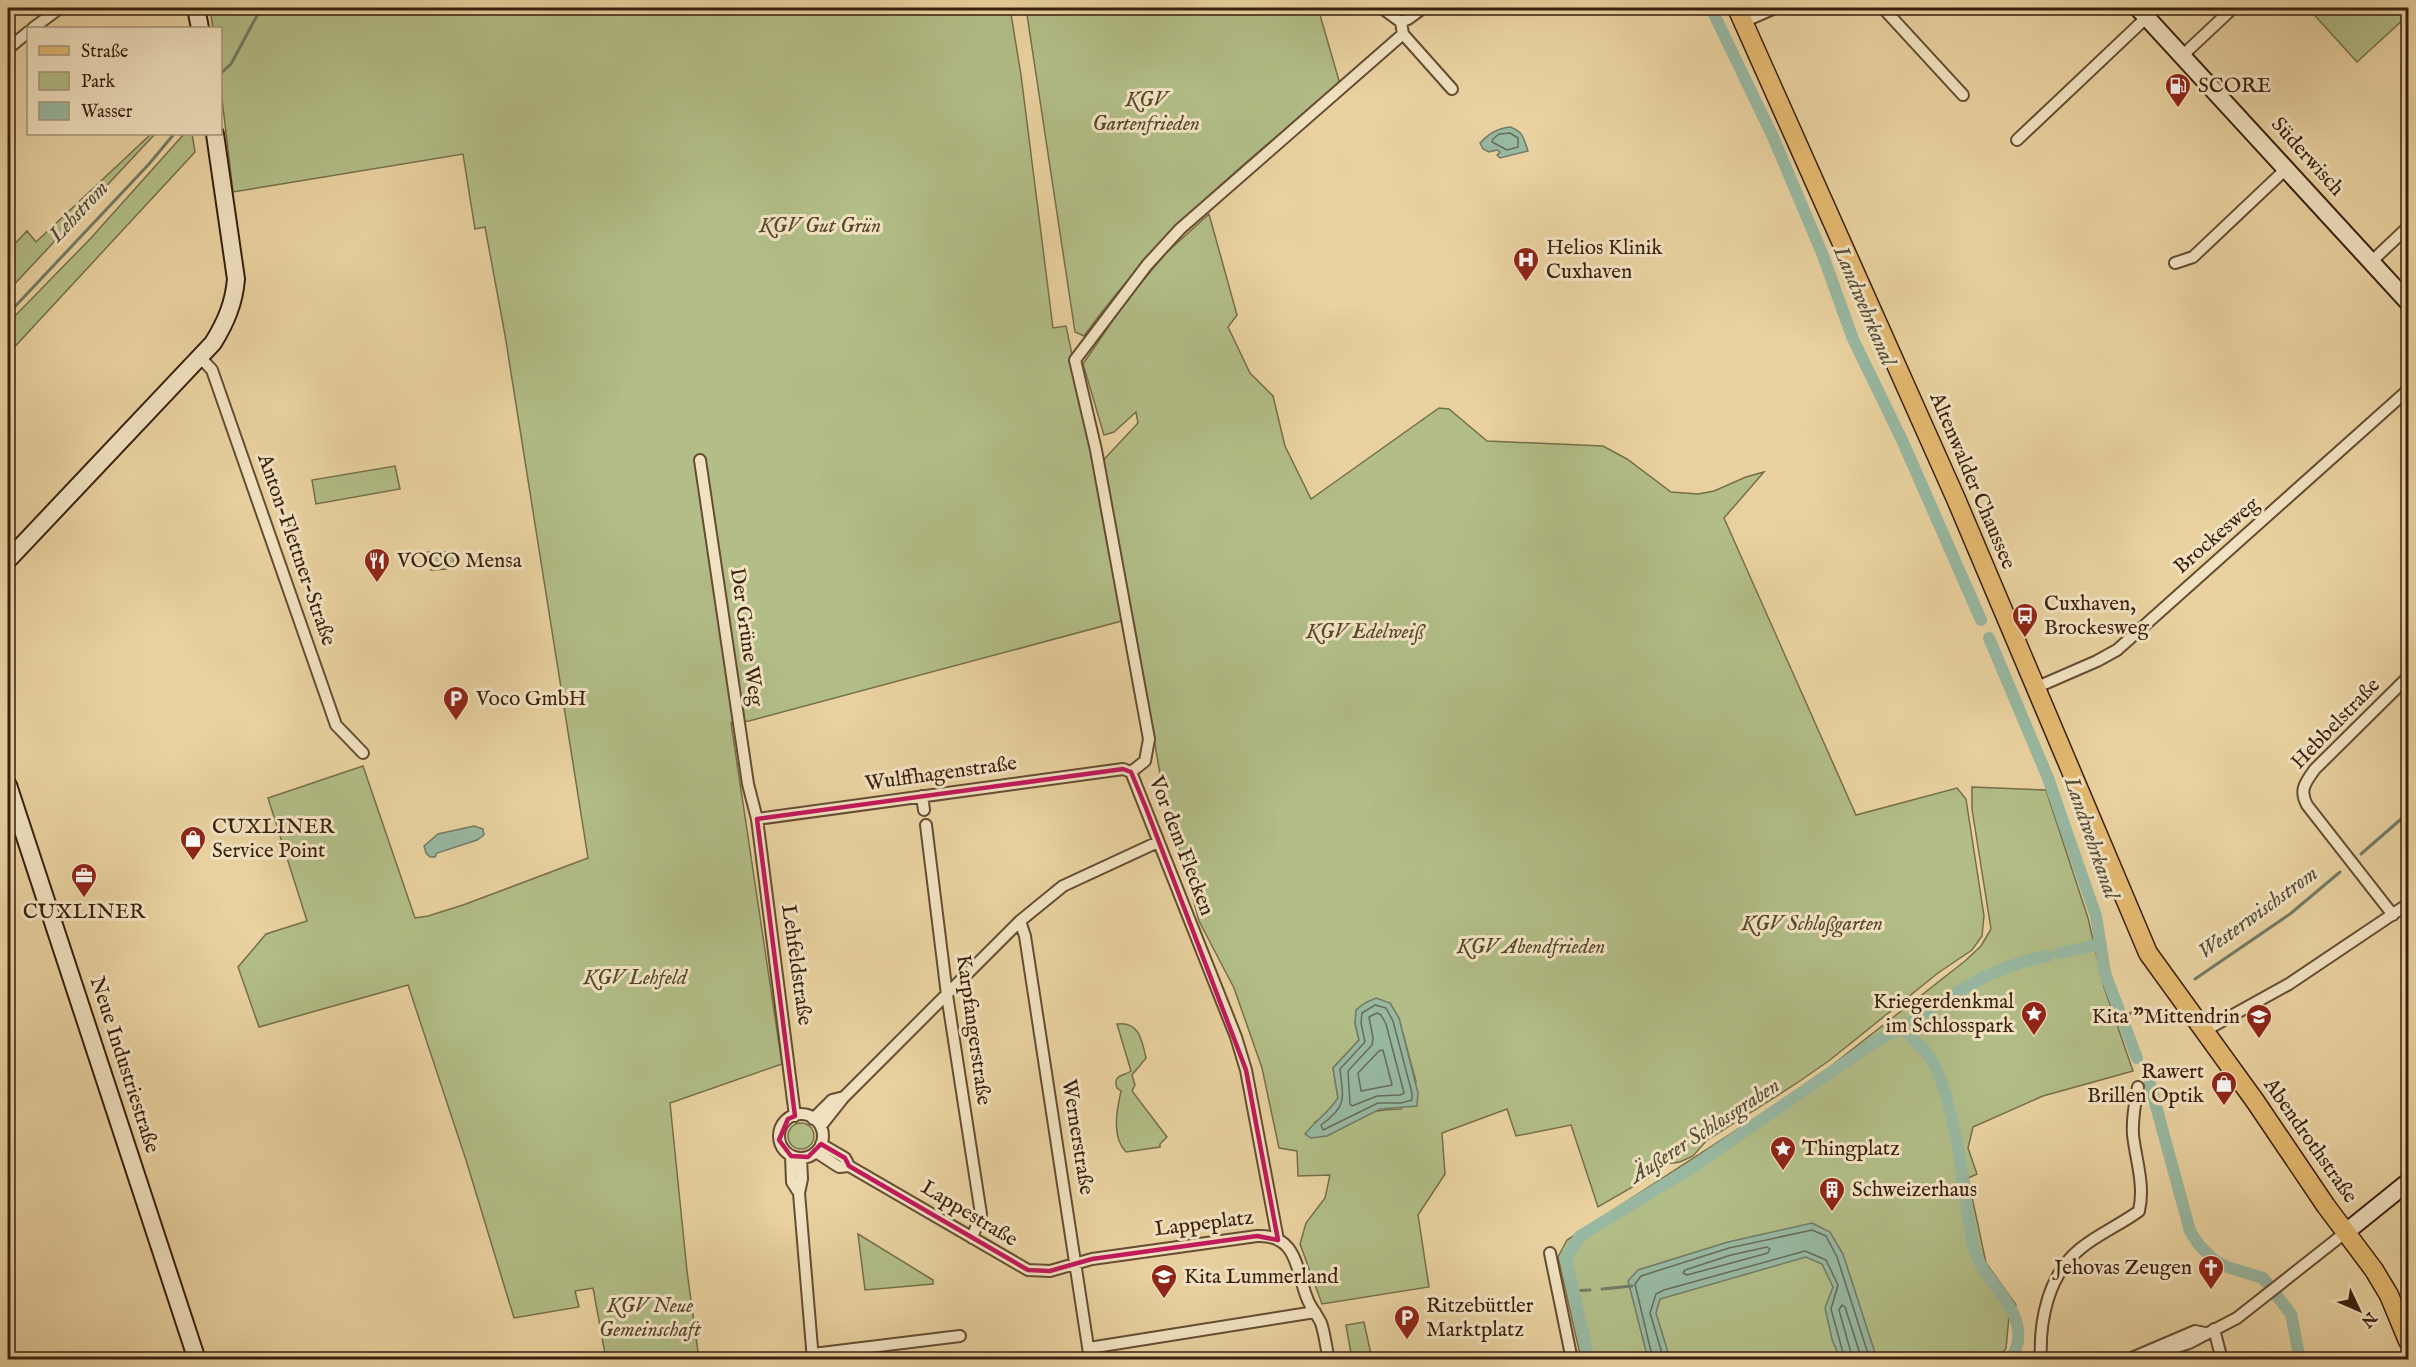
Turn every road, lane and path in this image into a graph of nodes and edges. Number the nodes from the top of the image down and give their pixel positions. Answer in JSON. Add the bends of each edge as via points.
{"nodes":[{"id":1,"x":60,"y":8,"type":"edge"},
{"id":2,"x":196,"y":8,"type":"edge"},
{"id":3,"x":1382,"y":8,"type":"edge"},
{"id":4,"x":1423,"y":8,"type":"edge"},
{"id":5,"x":1775,"y":8,"type":"edge"},
{"id":6,"x":1883,"y":8,"type":"edge"},
{"id":7,"x":2233,"y":8,"type":"edge"},
{"id":8,"x":2143,"y":12,"type":"edge"},
{"id":9,"x":1740,"y":15,"type":"edge"},
{"id":10,"x":1401,"y":22,"type":"junction"},
{"id":11,"x":34,"y":27,"type":"edge"},
{"id":12,"x":200,"y":27,"type":"edge"},
{"id":13,"x":27,"y":33,"type":"edge"},
{"id":14,"x":1403,"y":34,"type":"junction"},
{"id":15,"x":8,"y":49,"type":"edge"},
{"id":16,"x":2183,"y":54,"type":"junction"},
{"id":17,"x":1452,"y":89,"type":"dead end"},
{"id":18,"x":1963,"y":94,"type":"dead end"},
{"id":19,"x":215,"y":135,"type":"edge"},
{"id":20,"x":2017,"y":140,"type":"dead end"},
{"id":21,"x":2286,"y":169,"type":"junction"},
{"id":22,"x":2409,"y":227,"type":"edge"},
{"id":23,"x":2371,"y":262,"type":"junction"},
{"id":24,"x":2175,"y":263,"type":"dead end"},
{"id":25,"x":2409,"y":302,"type":"edge"},
{"id":26,"x":199,"y":356,"type":"junction"},
{"id":27,"x":2409,"y":390,"type":"edge"},
{"id":28,"x":700,"y":460,"type":"dead end"},
{"id":29,"x":8,"y":560,"type":"edge"},
{"id":30,"x":2409,"y":677,"type":"edge"},
{"id":31,"x":2036,"y":688,"type":"junction"},
{"id":32,"x":363,"y":753,"type":"dead end"},
{"id":33,"x":1131,"y":772,"type":"junction"},
{"id":34,"x":8,"y":785,"type":"edge"},
{"id":35,"x":922,"y":796,"type":"junction"},
{"id":36,"x":924,"y":810,"type":"dead end"},
{"id":37,"x":757,"y":819,"type":"junction"},
{"id":38,"x":926,"y":825,"type":"dead end"},
{"id":39,"x":1158,"y":842,"type":"junction"},
{"id":40,"x":2409,"y":904,"type":"edge"},
{"id":41,"x":2393,"y":915,"type":"junction"},
{"id":42,"x":1020,"y":921,"type":"junction"},
{"id":43,"x":2163,"y":974,"type":"joint"},
{"id":44,"x":947,"y":995,"type":"junction"},
{"id":45,"x":2204,"y":1031,"type":"junction"},
{"id":46,"x":2138,"y":1087,"type":"dead end"},
{"id":47,"x":795,"y":1116,"type":"junction"},
{"id":48,"x":817,"y":1123,"type":"junction"},
{"id":49,"x":819,"y":1148,"type":"junction"},
{"id":50,"x":796,"y":1157,"type":"junction"},
{"id":51,"x":2409,"y":1182,"type":"edge"},
{"id":52,"x":2346,"y":1232,"type":"junction"},
{"id":53,"x":972,"y":1238,"type":"junction"},
{"id":54,"x":1278,"y":1240,"type":"junction"},
{"id":55,"x":1550,"y":1253,"type":"dead end"},
{"id":56,"x":1076,"y":1263,"type":"junction"},
{"id":57,"x":1315,"y":1312,"type":"junction"},
{"id":58,"x":2209,"y":1331,"type":"junction"},
{"id":59,"x":960,"y":1336,"type":"dead end"},
{"id":60,"x":2409,"y":1341,"type":"edge"},
{"id":61,"x":1089,"y":1354,"type":"edge"},
{"id":62,"x":813,"y":1357,"type":"edge"},
{"id":63,"x":197,"y":1359,"type":"edge"},
{"id":64,"x":1329,"y":1359,"type":"edge"},
{"id":65,"x":1572,"y":1359,"type":"edge"},
{"id":66,"x":2041,"y":1359,"type":"edge"},
{"id":67,"x":2127,"y":1359,"type":"edge"},
{"id":68,"x":2222,"y":1359,"type":"edge"}],
"edges":[{"from":1,"to":11,"type":"street"},
{"from":2,"to":12,"type":"street"},
{"from":3,"to":10,"type":"street"},
{"from":4,"to":10,"type":"street"},
{"from":5,"to":9,"type":"street"},
{"from":6,"to":18,"type":"street"},
{"from":7,"to":16,"type":"street"},
{"from":8,"to":16,"type":"street","name":"Süderwisch"},
{"from":8,"to":20,"type":"street","name":"Süderwisch"},
{"from":9,"to":31,"type":"main road","name":"Altenwalder Chaussee"},
{"from":10,"to":14,"type":"street"},
{"from":13,"to":15,"type":"street"},
{"from":14,"to":17,"type":"street"},
{"from":14,"to":33,"type":"street","name":"Vor dem Flecken","via":[[1180,229],[1147,265],[1075,360],[1096,450],[1149,740],[1145,761]]},
{"from":16,"to":21,"type":"street","name":"Süderwisch"},
{"from":19,"to":26,"type":"street","via":[[227,213],[230,293]]},
{"from":21,"to":23,"type":"street","name":"Süderwisch"},
{"from":21,"to":24,"type":"street","via":[[2193,256]]},
{"from":22,"to":23,"type":"street"},
{"from":23,"to":25,"type":"street","name":"Süderwisch"},
{"from":26,"to":29,"type":"street"},
{"from":26,"to":32,"type":"street","name":"Anton-Flettner-Straße","via":[[212,370],[336,725]]},
{"from":27,"to":31,"type":"street","name":"Brockesweg","via":[[2116,650]]},
{"from":28,"to":37,"type":"street","name":"Der Grüne Weg","via":[[748,784]]},
{"from":30,"to":41,"type":"street","name":"Hebbelstraße","via":[[2314,770],[2302,795]]},
{"from":31,"to":43,"type":"main road","name":"Altenwalder Chaussee","via":[[2140,937]]},
{"from":33,"to":35,"type":"street","name":"Wulffhagenstraße","via":[[1123,769]]},
{"from":33,"to":39,"type":"street","name":"Vor dem Flecken"},
{"from":34,"to":63,"type":"street","name":"Neue Industriestraße"},
{"from":35,"to":36,"type":"street"},
{"from":35,"to":37,"type":"street","name":"Wulffhagenstraße"},
{"from":37,"to":47,"type":"street","name":"Lehfeldstraße"},
{"from":38,"to":44,"type":"street","name":"Karpfangerstraße"},
{"from":39,"to":42,"type":"street","via":[[1071,882]]},
{"from":39,"to":54,"type":"street","name":"Vor dem Flecken","via":[[1246,1070]]},
{"from":40,"to":41,"type":"street"},
{"from":41,"to":45,"type":"street","via":[[2289,984]]},
{"from":42,"to":44,"type":"street"},
{"from":42,"to":56,"type":"street","name":"Wernerstraße"},
{"from":43,"to":45,"type":"main road","name":"Abendrothstraße"},
{"from":44,"to":48,"type":"street"},
{"from":44,"to":53,"type":"street","name":"Karpfangerstraße","via":[[981,1215]]},
{"from":45,"to":52,"type":"main road","name":"Abendrothstraße"},
{"from":46,"to":66,"type":"street","via":[[2133,1134],[2141,1179],[2139,1211],[2094,1238],[2071,1258],[2053,1286],[2042,1319]]},
{"from":47,"to":48,"type":"street"},
{"from":47,"to":50,"type":"street","via":[[788,1119],[780,1132],[782,1147]]},
{"from":48,"to":49,"type":"street"},
{"from":49,"to":50,"type":"street"},
{"from":49,"to":53,"type":"street","name":"Lappestraße","via":[[845,1158],[849,1166]]},
{"from":50,"to":62,"type":"street","via":[[792,1182],[799,1193]]},
{"from":51,"to":52,"type":"street"},
{"from":52,"to":58,"type":"street","via":[[2246,1313]]},
{"from":52,"to":60,"type":"main road","name":"Abendrothstraße","via":[[2381,1280]]},
{"from":53,"to":56,"type":"street","name":"Lappestraße","via":[[1028,1270],[1050,1271]]},
{"from":54,"to":56,"type":"street","name":"Lappeplatz","via":[[1257,1236]]},
{"from":54,"to":57,"type":"street","name":"Lappeplatz","via":[[1297,1260],[1307,1299]]},
{"from":55,"to":65,"type":"street"},
{"from":56,"to":61,"type":"street","name":"Wernerstraße"},
{"from":57,"to":61,"type":"street"},
{"from":57,"to":64,"type":"street","name":"Lappeplatz"},
{"from":58,"to":67,"type":"street","via":[[2195,1332]]},
{"from":58,"to":68,"type":"street"},
{"from":59,"to":62,"type":"street"}]}
